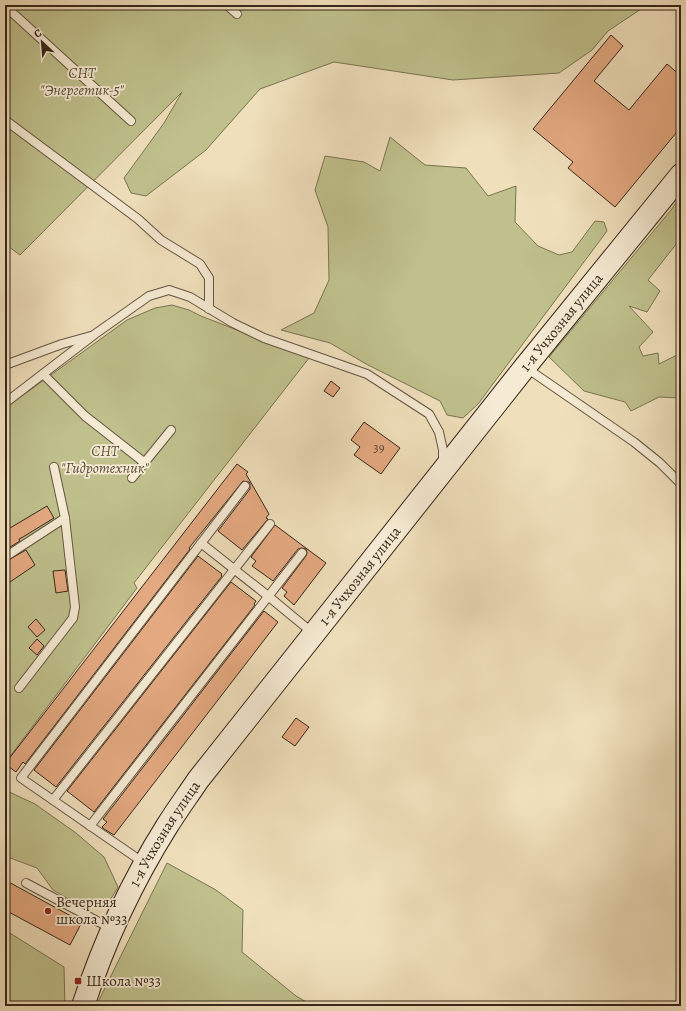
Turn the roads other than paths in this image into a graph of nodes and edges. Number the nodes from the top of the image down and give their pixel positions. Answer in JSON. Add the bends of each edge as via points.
{"nodes":[{"id":1,"x":227,"y":5,"type":"edge"},
{"id":2,"x":5,"y":6,"type":"edge"},
{"id":3,"x":237,"y":14,"type":"dead end"},
{"id":4,"x":5,"y":120,"type":"edge"},
{"id":5,"x":131,"y":121,"type":"dead end"},
{"id":6,"x":681,"y":175,"type":"edge"},
{"id":7,"x":209,"y":309,"type":"junction"},
{"id":8,"x":95,"y":334,"type":"junction"},
{"id":9,"x":5,"y":365,"type":"edge"},
{"id":10,"x":525,"y":367,"type":"junction"},
{"id":11,"x":43,"y":374,"type":"junction"},
{"id":12,"x":5,"y":402,"type":"edge"},
{"id":13,"x":171,"y":430,"type":"dead end"},
{"id":14,"x":145,"y":463,"type":"junction"},
{"id":15,"x":54,"y":467,"type":"dead end"},
{"id":16,"x":443,"y":470,"type":"junction"},
{"id":17,"x":132,"y":478,"type":"dead end"},
{"id":18,"x":681,"y":484,"type":"edge"},
{"id":19,"x":245,"y":486,"type":"dead end"},
{"id":20,"x":65,"y":518,"type":"junction"},
{"id":21,"x":270,"y":524,"type":"dead end"},
{"id":22,"x":201,"y":543,"type":"junction"},
{"id":23,"x":302,"y":552,"type":"dead end"},
{"id":24,"x":5,"y":558,"type":"edge"},
{"id":25,"x":235,"y":569,"type":"junction"},
{"id":26,"x":268,"y":596,"type":"junction"},
{"id":27,"x":314,"y":635,"type":"junction"},
{"id":28,"x":19,"y":688,"type":"dead end"},
{"id":29,"x":53,"y":800,"type":"junction"},
{"id":30,"x":90,"y":826,"type":"junction"},
{"id":31,"x":145,"y":864,"type":"junction"},
{"id":32,"x":26,"y":883,"type":"dead end"},
{"id":33,"x":113,"y":930,"type":"junction"},
{"id":34,"x":84,"y":1006,"type":"edge"}],
"edges":[{"from":1,"to":3,"type":"lane"},
{"from":2,"to":5,"type":"lane"},
{"from":4,"to":7,"type":"lane","via":[[138,219],[162,240],[200,264],[210,278]]},
{"from":6,"to":10,"type":"street","name":"1-я Учхозная улица"},
{"from":7,"to":8,"type":"lane","via":[[190,297],[169,290],[149,296]]},
{"from":7,"to":16,"type":"lane","via":[[264,338],[367,374],[429,414],[439,432],[443,450]]},
{"from":8,"to":9,"type":"lane"},
{"from":8,"to":11,"type":"lane"},
{"from":10,"to":16,"type":"street","name":"1-я Учхозная улица"},
{"from":10,"to":18,"type":"lane","via":[[634,442]]},
{"from":11,"to":12,"type":"lane"},
{"from":11,"to":14,"type":"lane","via":[[85,416]]},
{"from":13,"to":14,"type":"lane"},
{"from":14,"to":17,"type":"lane"},
{"from":15,"to":20,"type":"lane"},
{"from":16,"to":27,"type":"street","name":"1-я Учхозная улица"},
{"from":19,"to":22,"type":"lane"},
{"from":20,"to":24,"type":"lane"},
{"from":20,"to":28,"type":"lane","via":[[75,607],[73,618]]},
{"from":21,"to":25,"type":"lane"},
{"from":22,"to":25,"type":"lane"},
{"from":22,"to":29,"type":"lane","via":[[21,778]]},
{"from":23,"to":26,"type":"lane"},
{"from":25,"to":26,"type":"lane"},
{"from":25,"to":29,"type":"lane"},
{"from":26,"to":27,"type":"lane"},
{"from":26,"to":30,"type":"lane"},
{"from":27,"to":31,"type":"street","name":"1-я Учхозная улица","via":[[198,780]]},
{"from":29,"to":30,"type":"lane"},
{"from":30,"to":31,"type":"lane"},
{"from":31,"to":33,"type":"street","name":"1-я Учхозная улица"},
{"from":32,"to":33,"type":"lane"},
{"from":33,"to":34,"type":"street","name":"1-я Учхозная улица","via":[[94,974]]}]}
